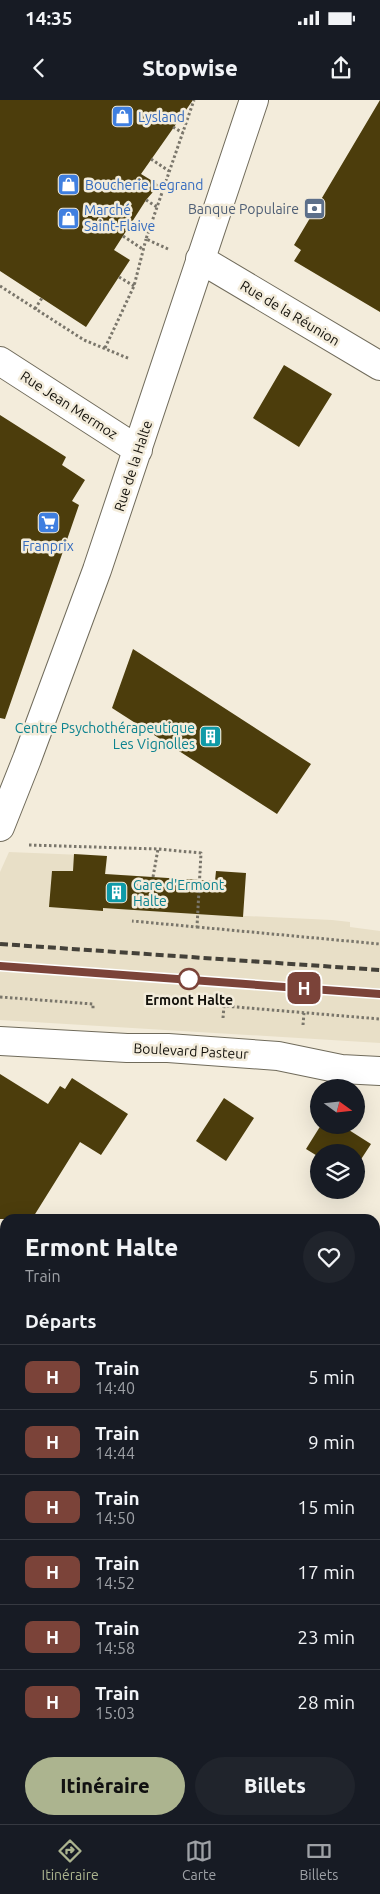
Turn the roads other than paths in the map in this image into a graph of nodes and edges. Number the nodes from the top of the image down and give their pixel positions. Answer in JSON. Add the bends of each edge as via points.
{"nodes":[{"id":1,"x":254,"y":100,"type":"edge"},
{"id":2,"x":200,"y":259,"type":"junction"},
{"id":3,"x":0,"y":360,"type":"edge"},
{"id":4,"x":380,"y":366,"type":"edge"},
{"id":5,"x":138,"y":450,"type":"junction"},
{"id":6,"x":0,"y":827,"type":"edge"},
{"id":7,"x":0,"y":1041,"type":"edge"},
{"id":8,"x":380,"y":1071,"type":"edge"}],
"edges":[{"from":1,"to":2,"type":"street","name":"Rue de la Halte"},
{"from":2,"to":4,"type":"street","name":"Rue de la Réunion"},
{"from":2,"to":5,"type":"street","name":"Rue de la Halte"},
{"from":3,"to":5,"type":"street","name":"Rue Jean Mermoz"},
{"from":5,"to":6,"type":"street","name":"Rue de la Halte","via":[[94,579]]},
{"from":7,"to":8,"type":"street","name":"Boulevard Pasteur","via":[[278,1056],[341,1069]]}]}
